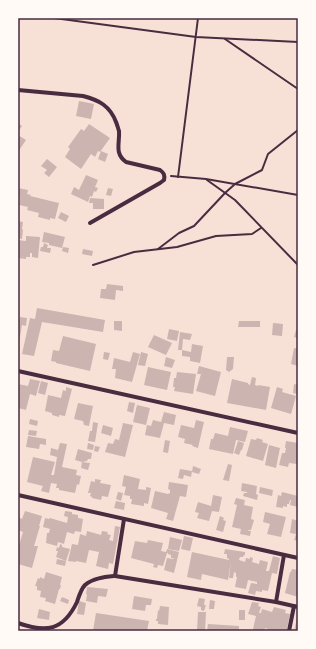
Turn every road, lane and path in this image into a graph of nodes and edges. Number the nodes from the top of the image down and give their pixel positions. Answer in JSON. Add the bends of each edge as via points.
{"nodes":[{"id":1,"x":54,"y":18,"type":"edge"},
{"id":2,"x":198,"y":18,"type":"edge"},
{"id":3,"x":196,"y":37,"type":"junction"},
{"id":4,"x":224,"y":38,"type":"junction"},
{"id":5,"x":298,"y":42,"type":"edge"},
{"id":6,"x":298,"y":89,"type":"edge"},
{"id":7,"x":18,"y":90,"type":"edge"},
{"id":8,"x":298,"y":130,"type":"edge"},
{"id":9,"x":165,"y":176,"type":"junction"},
{"id":10,"x":178,"y":177,"type":"junction"},
{"id":11,"x":206,"y":179,"type":"junction"},
{"id":12,"x":235,"y":184,"type":"junction"},
{"id":13,"x":225,"y":193,"type":"junction"},
{"id":14,"x":298,"y":195,"type":"edge"},
{"id":15,"x":90,"y":223,"type":"dead end"},
{"id":16,"x":261,"y":228,"type":"junction"},
{"id":17,"x":158,"y":249,"type":"junction"},
{"id":18,"x":93,"y":265,"type":"dead end"},
{"id":19,"x":298,"y":265,"type":"edge"},
{"id":20,"x":18,"y":371,"type":"edge"},
{"id":21,"x":298,"y":433,"type":"edge"},
{"id":22,"x":18,"y":495,"type":"edge"},
{"id":23,"x":124,"y":519,"type":"junction"},
{"id":24,"x":284,"y":555,"type":"junction"},
{"id":25,"x":298,"y":558,"type":"edge"},
{"id":26,"x":115,"y":576,"type":"junction"},
{"id":27,"x":276,"y":602,"type":"junction"},
{"id":28,"x":296,"y":606,"type":"edge"},
{"id":29,"x":18,"y":623,"type":"edge"},
{"id":30,"x":45,"y":630,"type":"edge"},
{"id":31,"x":289,"y":631,"type":"edge"}],
"edges":[{"from":1,"to":3,"type":"path"},
{"from":2,"to":3,"type":"path"},
{"from":3,"to":4,"type":"path"},
{"from":3,"to":10,"type":"path"},
{"from":4,"to":5,"type":"path"},
{"from":4,"to":6,"type":"path"},
{"from":7,"to":9,"type":"street","via":[[83,96],[101,103],[115,120],[119,131],[119,155],[122,159],[160,170]]},
{"from":8,"to":12,"type":"path","via":[[268,154],[262,170]]},
{"from":9,"to":10,"type":"path"},
{"from":9,"to":15,"type":"street","via":[[160,183]]},
{"from":10,"to":11,"type":"path"},
{"from":11,"to":12,"type":"path"},
{"from":11,"to":13,"type":"path"},
{"from":12,"to":13,"type":"path"},
{"from":12,"to":14,"type":"path"},
{"from":13,"to":16,"type":"path"},
{"from":13,"to":17,"type":"path","via":[[194,226]]},
{"from":16,"to":17,"type":"path","via":[[252,234],[216,236],[177,247]]},
{"from":16,"to":19,"type":"path"},
{"from":17,"to":18,"type":"path","via":[[134,252]]},
{"from":20,"to":21,"type":"street"},
{"from":22,"to":23,"type":"street"},
{"from":23,"to":24,"type":"street"},
{"from":23,"to":26,"type":"street"},
{"from":24,"to":25,"type":"street"},
{"from":24,"to":27,"type":"street"},
{"from":26,"to":27,"type":"street"},
{"from":26,"to":30,"type":"street","via":[[91,581],[84,586],[72,612],[55,626]]},
{"from":27,"to":28,"type":"street"},
{"from":28,"to":31,"type":"street"},
{"from":29,"to":30,"type":"street"}]}
